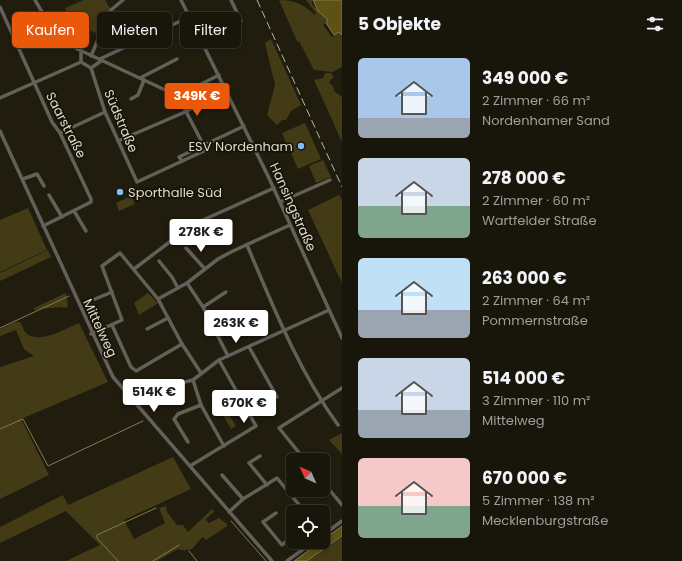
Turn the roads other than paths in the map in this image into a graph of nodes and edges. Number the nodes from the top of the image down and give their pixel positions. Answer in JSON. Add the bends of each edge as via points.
{"nodes":[{"id":1,"x":35,"y":0,"type":"edge"},
{"id":2,"x":123,"y":0,"type":"edge"},
{"id":3,"x":181,"y":0,"type":"edge"},
{"id":4,"x":231,"y":0,"type":"edge"},
{"id":5,"x":0,"y":7,"type":"edge"},
{"id":6,"x":111,"y":10,"type":"dead end"},
{"id":7,"x":187,"y":12,"type":"edge"},
{"id":8,"x":237,"y":12,"type":"edge"},
{"id":9,"x":180,"y":21,"type":"edge"},
{"id":10,"x":97,"y":42,"type":"edge"},
{"id":11,"x":205,"y":48,"type":"edge"},
{"id":12,"x":81,"y":52,"type":"junction"},
{"id":13,"x":91,"y":56,"type":"junction"},
{"id":14,"x":177,"y":59,"type":"dead end"},
{"id":15,"x":100,"y":60,"type":"junction"},
{"id":16,"x":81,"y":62,"type":"junction"},
{"id":17,"x":91,"y":68,"type":"junction"},
{"id":18,"x":219,"y":75,"type":"junction"},
{"id":19,"x":140,"y":78,"type":"junction"},
{"id":20,"x":144,"y":80,"type":"junction"},
{"id":21,"x":34,"y":82,"type":"junction"},
{"id":22,"x":178,"y":96,"type":"junction"},
{"id":23,"x":0,"y":98,"type":"edge"},
{"id":24,"x":131,"y":99,"type":"dead end"},
{"id":25,"x":208,"y":100,"type":"dead end"},
{"id":26,"x":105,"y":112,"type":"junction"},
{"id":27,"x":185,"y":112,"type":"junction"},
{"id":28,"x":244,"y":126,"type":"junction"},
{"id":29,"x":0,"y":131,"type":"edge"},
{"id":30,"x":60,"y":133,"type":"junction"},
{"id":31,"x":118,"y":141,"type":"junction"},
{"id":32,"x":204,"y":146,"type":"junction"},
{"id":33,"x":22,"y":179,"type":"junction"},
{"id":34,"x":330,"y":180,"type":"dead end"},
{"id":35,"x":44,"y":186,"type":"dead end"},
{"id":36,"x":274,"y":188,"type":"junction"},
{"id":37,"x":49,"y":196,"type":"dead end"},
{"id":38,"x":280,"y":202,"type":"junction"},
{"id":39,"x":74,"y":211,"type":"junction"},
{"id":40,"x":62,"y":217,"type":"junction"},
{"id":41,"x":290,"y":225,"type":"junction"},
{"id":42,"x":43,"y":226,"type":"junction"},
{"id":43,"x":86,"y":231,"type":"dead end"},
{"id":44,"x":247,"y":244,"type":"junction"},
{"id":45,"x":186,"y":248,"type":"dead end"},
{"id":46,"x":159,"y":261,"type":"dead end"},
{"id":47,"x":134,"y":269,"type":"junction"},
{"id":48,"x":205,"y":269,"type":"junction"},
{"id":49,"x":186,"y":283,"type":"junction"},
{"id":50,"x":178,"y":288,"type":"junction"},
{"id":51,"x":112,"y":292,"type":"junction"},
{"id":52,"x":226,"y":292,"type":"dead end"},
{"id":53,"x":95,"y":299,"type":"dead end"},
{"id":54,"x":158,"y":300,"type":"junction"},
{"id":55,"x":203,"y":307,"type":"junction"},
{"id":56,"x":329,"y":310,"type":"junction"},
{"id":57,"x":168,"y":318,"type":"junction"},
{"id":58,"x":240,"y":322,"type":"dead end"},
{"id":59,"x":112,"y":325,"type":"junction"},
{"id":60,"x":147,"y":329,"type":"dead end"},
{"id":61,"x":284,"y":331,"type":"junction"},
{"id":62,"x":91,"y":334,"type":"junction"},
{"id":63,"x":217,"y":334,"type":"junction"},
{"id":64,"x":342,"y":338,"type":"edge"},
{"id":65,"x":182,"y":344,"type":"junction"},
{"id":66,"x":249,"y":347,"type":"junction"},
{"id":67,"x":228,"y":356,"type":"junction"},
{"id":68,"x":219,"y":360,"type":"junction"},
{"id":69,"x":201,"y":373,"type":"junction"},
{"id":70,"x":193,"y":380,"type":"junction"},
{"id":71,"x":342,"y":388,"type":"edge"},
{"id":72,"x":153,"y":395,"type":"dead end"},
{"id":73,"x":277,"y":397,"type":"dead end"},
{"id":74,"x":321,"y":401,"type":"junction"},
{"id":75,"x":202,"y":405,"type":"junction"},
{"id":76,"x":338,"y":425,"type":"dead end"},
{"id":77,"x":188,"y":442,"type":"dead end"},
{"id":78,"x":224,"y":446,"type":"junction"},
{"id":79,"x":299,"y":453,"type":"edge"},
{"id":80,"x":260,"y":456,"type":"dead end"},
{"id":81,"x":249,"y":463,"type":"junction"},
{"id":82,"x":244,"y":465,"type":"dead end"},
{"id":83,"x":190,"y":466,"type":"junction"},
{"id":84,"x":222,"y":475,"type":"dead end"},
{"id":85,"x":266,"y":485,"type":"junction"},
{"id":86,"x":330,"y":490,"type":"edge"},
{"id":87,"x":243,"y":499,"type":"junction"},
{"id":88,"x":298,"y":505,"type":"edge"},
{"id":89,"x":342,"y":505,"type":"edge"},
{"id":90,"x":229,"y":512,"type":"junction"},
{"id":91,"x":276,"y":512,"type":"dead end"},
{"id":92,"x":342,"y":521,"type":"edge"},
{"id":93,"x":330,"y":530,"type":"edge"},
{"id":94,"x":286,"y":542,"type":"edge"},
{"id":95,"x":303,"y":549,"type":"edge"},
{"id":96,"x":272,"y":561,"type":"edge"},
{"id":97,"x":287,"y":561,"type":"edge"}],
"edges":[{"from":1,"to":12,"type":"street","via":[[59,37]]},
{"from":2,"to":6,"type":"street"},
{"from":3,"to":7,"type":"street","name":"Hansingstraße"},
{"from":4,"to":8,"type":"street"},
{"from":5,"to":21,"type":"street","name":"Saarstraße"},
{"from":9,"to":15,"type":"street"},
{"from":10,"to":13,"type":"street"},
{"from":11,"to":18,"type":"street","name":"Hansingstraße"},
{"from":12,"to":13,"type":"street"},
{"from":12,"to":16,"type":"street"},
{"from":13,"to":15,"type":"street"},
{"from":14,"to":19,"type":"street"},
{"from":15,"to":17,"type":"street"},
{"from":15,"to":19,"type":"street"},
{"from":16,"to":17,"type":"street"},
{"from":16,"to":21,"type":"street"},
{"from":17,"to":26,"type":"street","name":"Südstraße"},
{"from":18,"to":22,"type":"street"},
{"from":18,"to":28,"type":"street","name":"Hansingstraße"},
{"from":19,"to":20,"type":"street"},
{"from":20,"to":22,"type":"street"},
{"from":20,"to":24,"type":"street","via":[[138,94]]},
{"from":21,"to":23,"type":"street"},
{"from":21,"to":30,"type":"street","name":"Saarstraße","via":[[52,122]]},
{"from":22,"to":27,"type":"street"},
{"from":25,"to":27,"type":"street"},
{"from":26,"to":30,"type":"street"},
{"from":26,"to":31,"type":"street","name":"Südstraße"},
{"from":27,"to":31,"type":"street"},
{"from":27,"to":32,"type":"street"},
{"from":28,"to":32,"type":"street"},
{"from":28,"to":36,"type":"street","name":"Hansingstraße"},
{"from":29,"to":33,"type":"street","name":"Mittelweg"},
{"from":30,"to":39,"type":"street","name":"Saarstraße","via":[[92,202]]},
{"from":31,"to":32,"type":"street","name":"Südstraße","via":[[137,182],[182,161],[180,157]]},
{"from":33,"to":35,"type":"street","via":[[37,174]]},
{"from":33,"to":42,"type":"street","name":"Mittelweg"},
{"from":34,"to":38,"type":"street"},
{"from":36,"to":38,"type":"street","name":"Hansingstraße"},
{"from":36,"to":47,"type":"street","via":[[192,224]]},
{"from":37,"to":40,"type":"street"},
{"from":38,"to":41,"type":"street","name":"Hansingstraße"},
{"from":39,"to":40,"type":"street","name":"Saarstraße"},
{"from":39,"to":43,"type":"street"},
{"from":40,"to":42,"type":"street","name":"Saarstraße"},
{"from":41,"to":44,"type":"street"},
{"from":41,"to":56,"type":"street","name":"Hansingstraße"},
{"from":42,"to":62,"type":"street","name":"Mittelweg"},
{"from":44,"to":48,"type":"street"},
{"from":44,"to":61,"type":"street"},
{"from":45,"to":48,"type":"street"},
{"from":46,"to":50,"type":"street"},
{"from":47,"to":51,"type":"street","via":[[120,253],[102,266]]},
{"from":47,"to":54,"type":"street"},
{"from":48,"to":49,"type":"street"},
{"from":49,"to":50,"type":"street"},
{"from":49,"to":55,"type":"street"},
{"from":50,"to":54,"type":"street"},
{"from":51,"to":53,"type":"street"},
{"from":51,"to":59,"type":"street","via":[[122,320]]},
{"from":52,"to":55,"type":"street"},
{"from":54,"to":57,"type":"street"},
{"from":55,"to":63,"type":"street"},
{"from":56,"to":61,"type":"street"},
{"from":56,"to":64,"type":"street","name":"Hansingstraße"},
{"from":57,"to":60,"type":"street"},
{"from":57,"to":65,"type":"street"},
{"from":58,"to":63,"type":"street"},
{"from":59,"to":62,"type":"street"},
{"from":59,"to":65,"type":"street","via":[[131,367],[136,371]]},
{"from":61,"to":66,"type":"street"},
{"from":61,"to":74,"type":"street"},
{"from":62,"to":83,"type":"street","name":"Mittelweg","via":[[112,377]]},
{"from":63,"to":67,"type":"street"},
{"from":65,"to":69,"type":"street"},
{"from":66,"to":67,"type":"street"},
{"from":66,"to":73,"type":"street"},
{"from":67,"to":68,"type":"street"},
{"from":68,"to":69,"type":"street"},
{"from":68,"to":78,"type":"street","via":[[256,426]]},
{"from":69,"to":70,"type":"street"},
{"from":70,"to":72,"type":"street","via":[[165,387]]},
{"from":70,"to":75,"type":"street"},
{"from":71,"to":74,"type":"street"},
{"from":74,"to":76,"type":"street"},
{"from":74,"to":79,"type":"street","via":[[279,428]]},
{"from":75,"to":77,"type":"street","via":[[178,414],[174,419]]},
{"from":75,"to":78,"type":"street"},
{"from":78,"to":83,"type":"street"},
{"from":80,"to":81,"type":"street"},
{"from":81,"to":82,"type":"street"},
{"from":81,"to":85,"type":"street"},
{"from":83,"to":90,"type":"street","name":"Mittelweg"},
{"from":84,"to":87,"type":"street"},
{"from":85,"to":87,"type":"street"},
{"from":85,"to":88,"type":"street","via":[[277,478]]},
{"from":86,"to":89,"type":"street"},
{"from":87,"to":90,"type":"street"},
{"from":90,"to":96,"type":"street","name":"Mittelweg"},
{"from":91,"to":94,"type":"street","via":[[263,522],[282,545]]},
{"from":92,"to":93,"type":"street"},
{"from":95,"to":97,"type":"street"}]}
